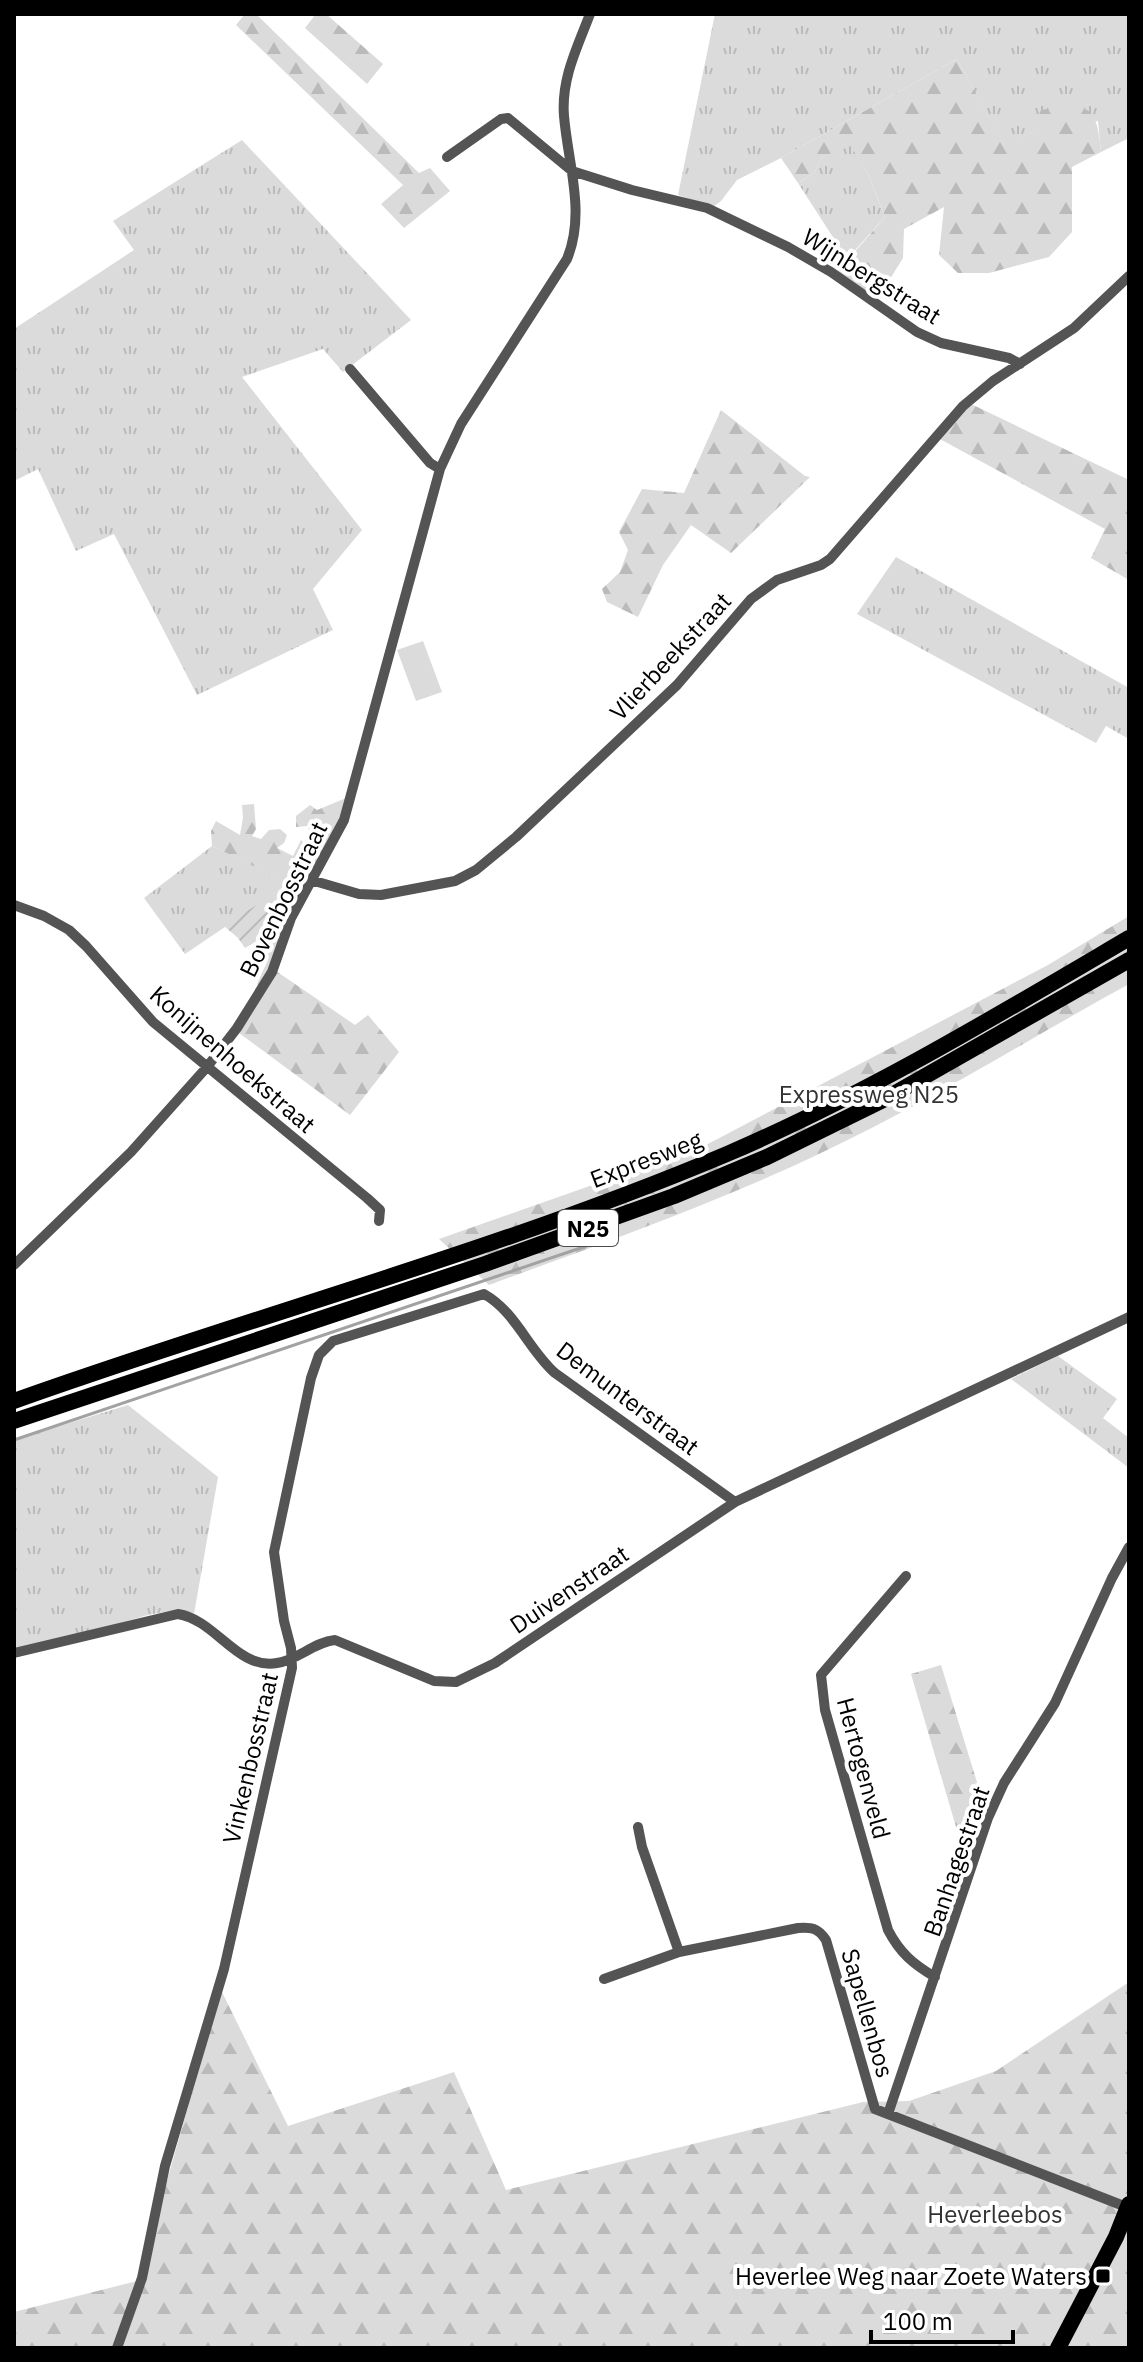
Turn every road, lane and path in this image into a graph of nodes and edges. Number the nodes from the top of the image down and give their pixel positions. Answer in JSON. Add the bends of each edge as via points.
{"nodes":[{"id":1,"x":590,"y":14,"type":"edge"},
{"id":2,"x":447,"y":157,"type":"dead end"},
{"id":3,"x":572,"y":171,"type":"junction"},
{"id":4,"x":1129,"y":276,"type":"edge"},
{"id":5,"x":1020,"y":364,"type":"junction"},
{"id":6,"x":350,"y":369,"type":"dead end"},
{"id":7,"x":440,"y":469,"type":"junction"},
{"id":8,"x":311,"y":880,"type":"junction"},
{"id":9,"x":14,"y":905,"type":"edge"},
{"id":10,"x":1129,"y":938,"type":"edge"},
{"id":11,"x":1129,"y":960,"type":"edge"},
{"id":12,"x":207,"y":1067,"type":"junction"},
{"id":13,"x":379,"y":1221,"type":"dead end"},
{"id":14,"x":14,"y":1265,"type":"edge"},
{"id":15,"x":509,"y":1314,"type":"joint"},
{"id":16,"x":1129,"y":1317,"type":"edge"},
{"id":17,"x":14,"y":1401,"type":"edge"},
{"id":18,"x":14,"y":1421,"type":"edge"},
{"id":19,"x":735,"y":1502,"type":"junction"},
{"id":20,"x":1129,"y":1547,"type":"edge"},
{"id":21,"x":1124,"y":1569,"type":"edge"},
{"id":22,"x":906,"y":1576,"type":"dead end"},
{"id":23,"x":14,"y":1653,"type":"edge"},
{"id":24,"x":292,"y":1658,"type":"junction"},
{"id":25,"x":638,"y":1827,"type":"dead end"},
{"id":26,"x":679,"y":1952,"type":"junction"},
{"id":27,"x":935,"y":1977,"type":"junction"},
{"id":28,"x":604,"y":1979,"type":"dead end"},
{"id":29,"x":888,"y":2114,"type":"junction"},
{"id":30,"x":1128,"y":2210,"type":"edge"},
{"id":31,"x":117,"y":2348,"type":"edge"},
{"id":32,"x":1058,"y":2348,"type":"edge"}],
"edges":[{"from":1,"to":3,"type":"street","name":"Bovenbosstraat","via":[[569,66],[564,96]]},
{"from":2,"to":3,"type":"street","via":[[508,118]]},
{"from":3,"to":5,"type":"street","name":"Wijnbergstraat","via":[[707,208],[831,272],[921,334]]},
{"from":3,"to":7,"type":"street","name":"Bovenbosstraat","via":[[573,243],[567,259],[461,424]]},
{"from":4,"to":5,"type":"street","via":[[1074,328]]},
{"from":5,"to":8,"type":"street","name":"Vlierbeekstraat","via":[[963,406],[830,559],[777,580],[751,599],[677,685],[476,870],[455,881],[381,895]]},
{"from":6,"to":7,"type":"street"},
{"from":7,"to":8,"type":"street","name":"Bovenbosstraat","via":[[344,820]]},
{"from":8,"to":12,"type":"street","name":"Bovenbosstraat","via":[[272,972]]},
{"from":9,"to":12,"type":"street","name":"Konijnenhoekstraat","via":[[69,930],[153,1022]]},
{"from":10,"to":17,"type":"main road","name":"Expresweg","number":"N25","via":[[875,1083],[718,1157],[541,1225]]},
{"from":11,"to":18,"type":"main road","name":"Expresweg","number":"N25","via":[[885,1099],[674,1196]]},
{"from":12,"to":13,"type":"street","name":"Konijnenhoekstraat","via":[[367,1198],[380,1210]]},
{"from":12,"to":14,"type":"street","name":"Bovenbosstraat","via":[[131,1152]]},
{"from":15,"to":19,"type":"street","name":"Demunterstraat","via":[[555,1373]]},
{"from":15,"to":24,"type":"street","name":"Vinkenbosstraat","via":[[484,1294],[473,1296],[333,1341],[319,1355],[274,1552]]},
{"from":16,"to":19,"type":"street","name":"Duivenstraat"},
{"from":19,"to":24,"type":"street","name":"Duivenstraat","via":[[549,1628],[456,1682],[434,1681],[335,1640]]},
{"from":20,"to":21,"type":"street","name":"Banhagestraat"},
{"from":21,"to":27,"type":"street","name":"Banhagestraat","via":[[1055,1703],[999,1795]]},
{"from":22,"to":27,"type":"street","name":"Hertogenveld","via":[[821,1675],[825,1710],[888,1930],[912,1964]]},
{"from":23,"to":24,"type":"street","name":"Duivenstraat","via":[[178,1614],[198,1619],[256,1662]]},
{"from":24,"to":31,"type":"street","name":"Vinkenbosstraat","via":[[224,1969],[165,2166],[142,2278]]},
{"from":25,"to":26,"type":"street"},
{"from":26,"to":28,"type":"street","name":"Sapellenbos"},
{"from":26,"to":29,"type":"street","name":"Sapellenbos","via":[[798,1928],[821,1932],[875,2109]]},
{"from":27,"to":29,"type":"street","name":"Banhagestraat"},
{"from":29,"to":30,"type":"street"},
{"from":30,"to":32,"type":"main road"}]}
